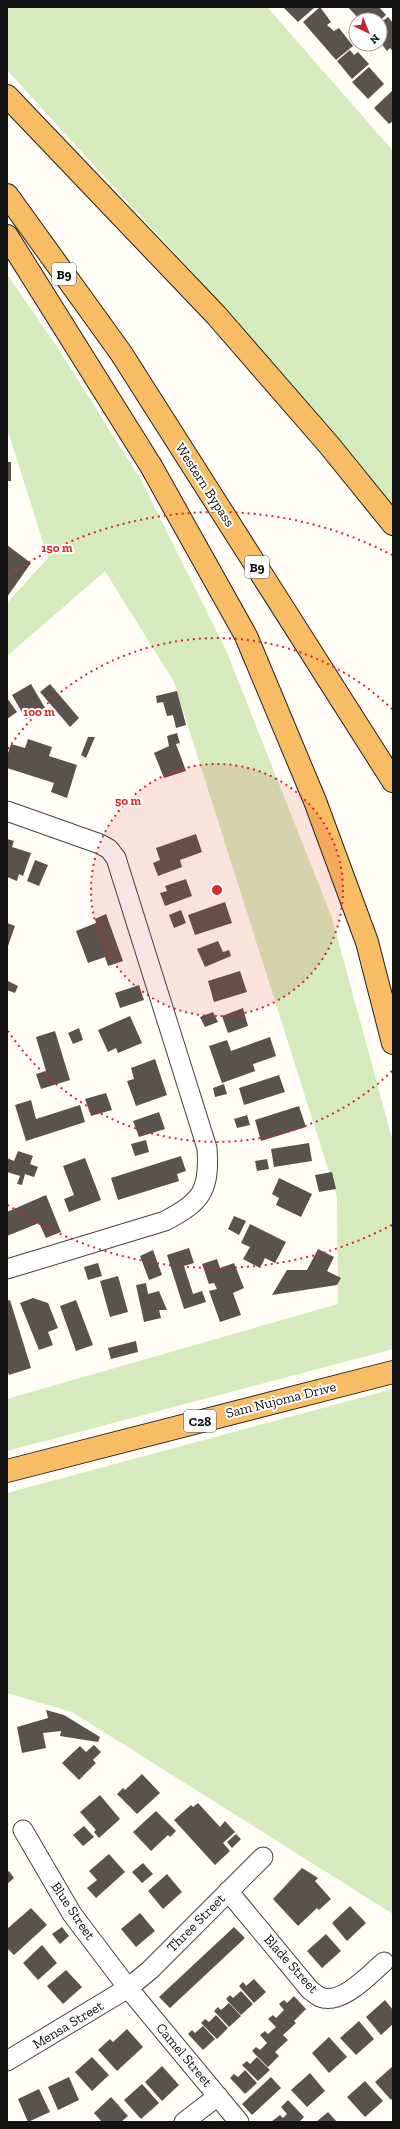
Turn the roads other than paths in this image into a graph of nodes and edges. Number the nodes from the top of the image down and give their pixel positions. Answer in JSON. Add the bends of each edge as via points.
{"nodes":[{"id":1,"x":7,"y":96,"type":"edge"},
{"id":2,"x":7,"y":195,"type":"edge"},
{"id":3,"x":7,"y":236,"type":"edge"},
{"id":4,"x":393,"y":524,"type":"edge"},
{"id":5,"x":393,"y":781,"type":"edge"},
{"id":6,"x":7,"y":811,"type":"edge"},
{"id":7,"x":393,"y":1043,"type":"edge"},
{"id":8,"x":7,"y":1269,"type":"edge"},
{"id":9,"x":393,"y":1372,"type":"edge"},
{"id":10,"x":7,"y":1471,"type":"edge"},
{"id":11,"x":23,"y":1830,"type":"dead end"},
{"id":12,"x":263,"y":1857,"type":"dead end"},
{"id":13,"x":228,"y":1891,"type":"junction"},
{"id":14,"x":384,"y":1962,"type":"dead end"},
{"id":15,"x":128,"y":1988,"type":"junction"},
{"id":16,"x":7,"y":2061,"type":"edge"},
{"id":17,"x":218,"y":2096,"type":"junction"},
{"id":18,"x":184,"y":2122,"type":"edge"},
{"id":19,"x":239,"y":2122,"type":"edge"}],
"edges":[{"from":1,"to":4,"type":"highway","via":[[216,315],[329,445]]},
{"from":2,"to":5,"type":"highway","name":"Western Bypass","number":"B9","via":[[121,353]]},
{"from":3,"to":7,"type":"highway","via":[[151,466],[246,636],[316,801],[368,942]]},
{"from":6,"to":8,"type":"street","via":[[100,844],[109,849],[116,858],[207,1148],[209,1172],[202,1194],[185,1211],[166,1221]]},
{"from":9,"to":10,"type":"highway","name":"Sam Nujoma Drive","number":"C28"},
{"from":11,"to":15,"type":"street","name":"Blue Street","via":[[72,1914]]},
{"from":12,"to":13,"type":"street","name":"Three Street"},
{"from":13,"to":14,"type":"street","name":"Blade Street","via":[[310,1990],[321,1997],[334,1998],[345,1994]]},
{"from":13,"to":15,"type":"street","name":"Three Street","via":[[150,1970]]},
{"from":15,"to":16,"type":"street","name":"Mensa Street"},
{"from":15,"to":17,"type":"street","name":"Camel Street"},
{"from":17,"to":18,"type":"street"},
{"from":17,"to":19,"type":"street","name":"Camel Street"}]}
